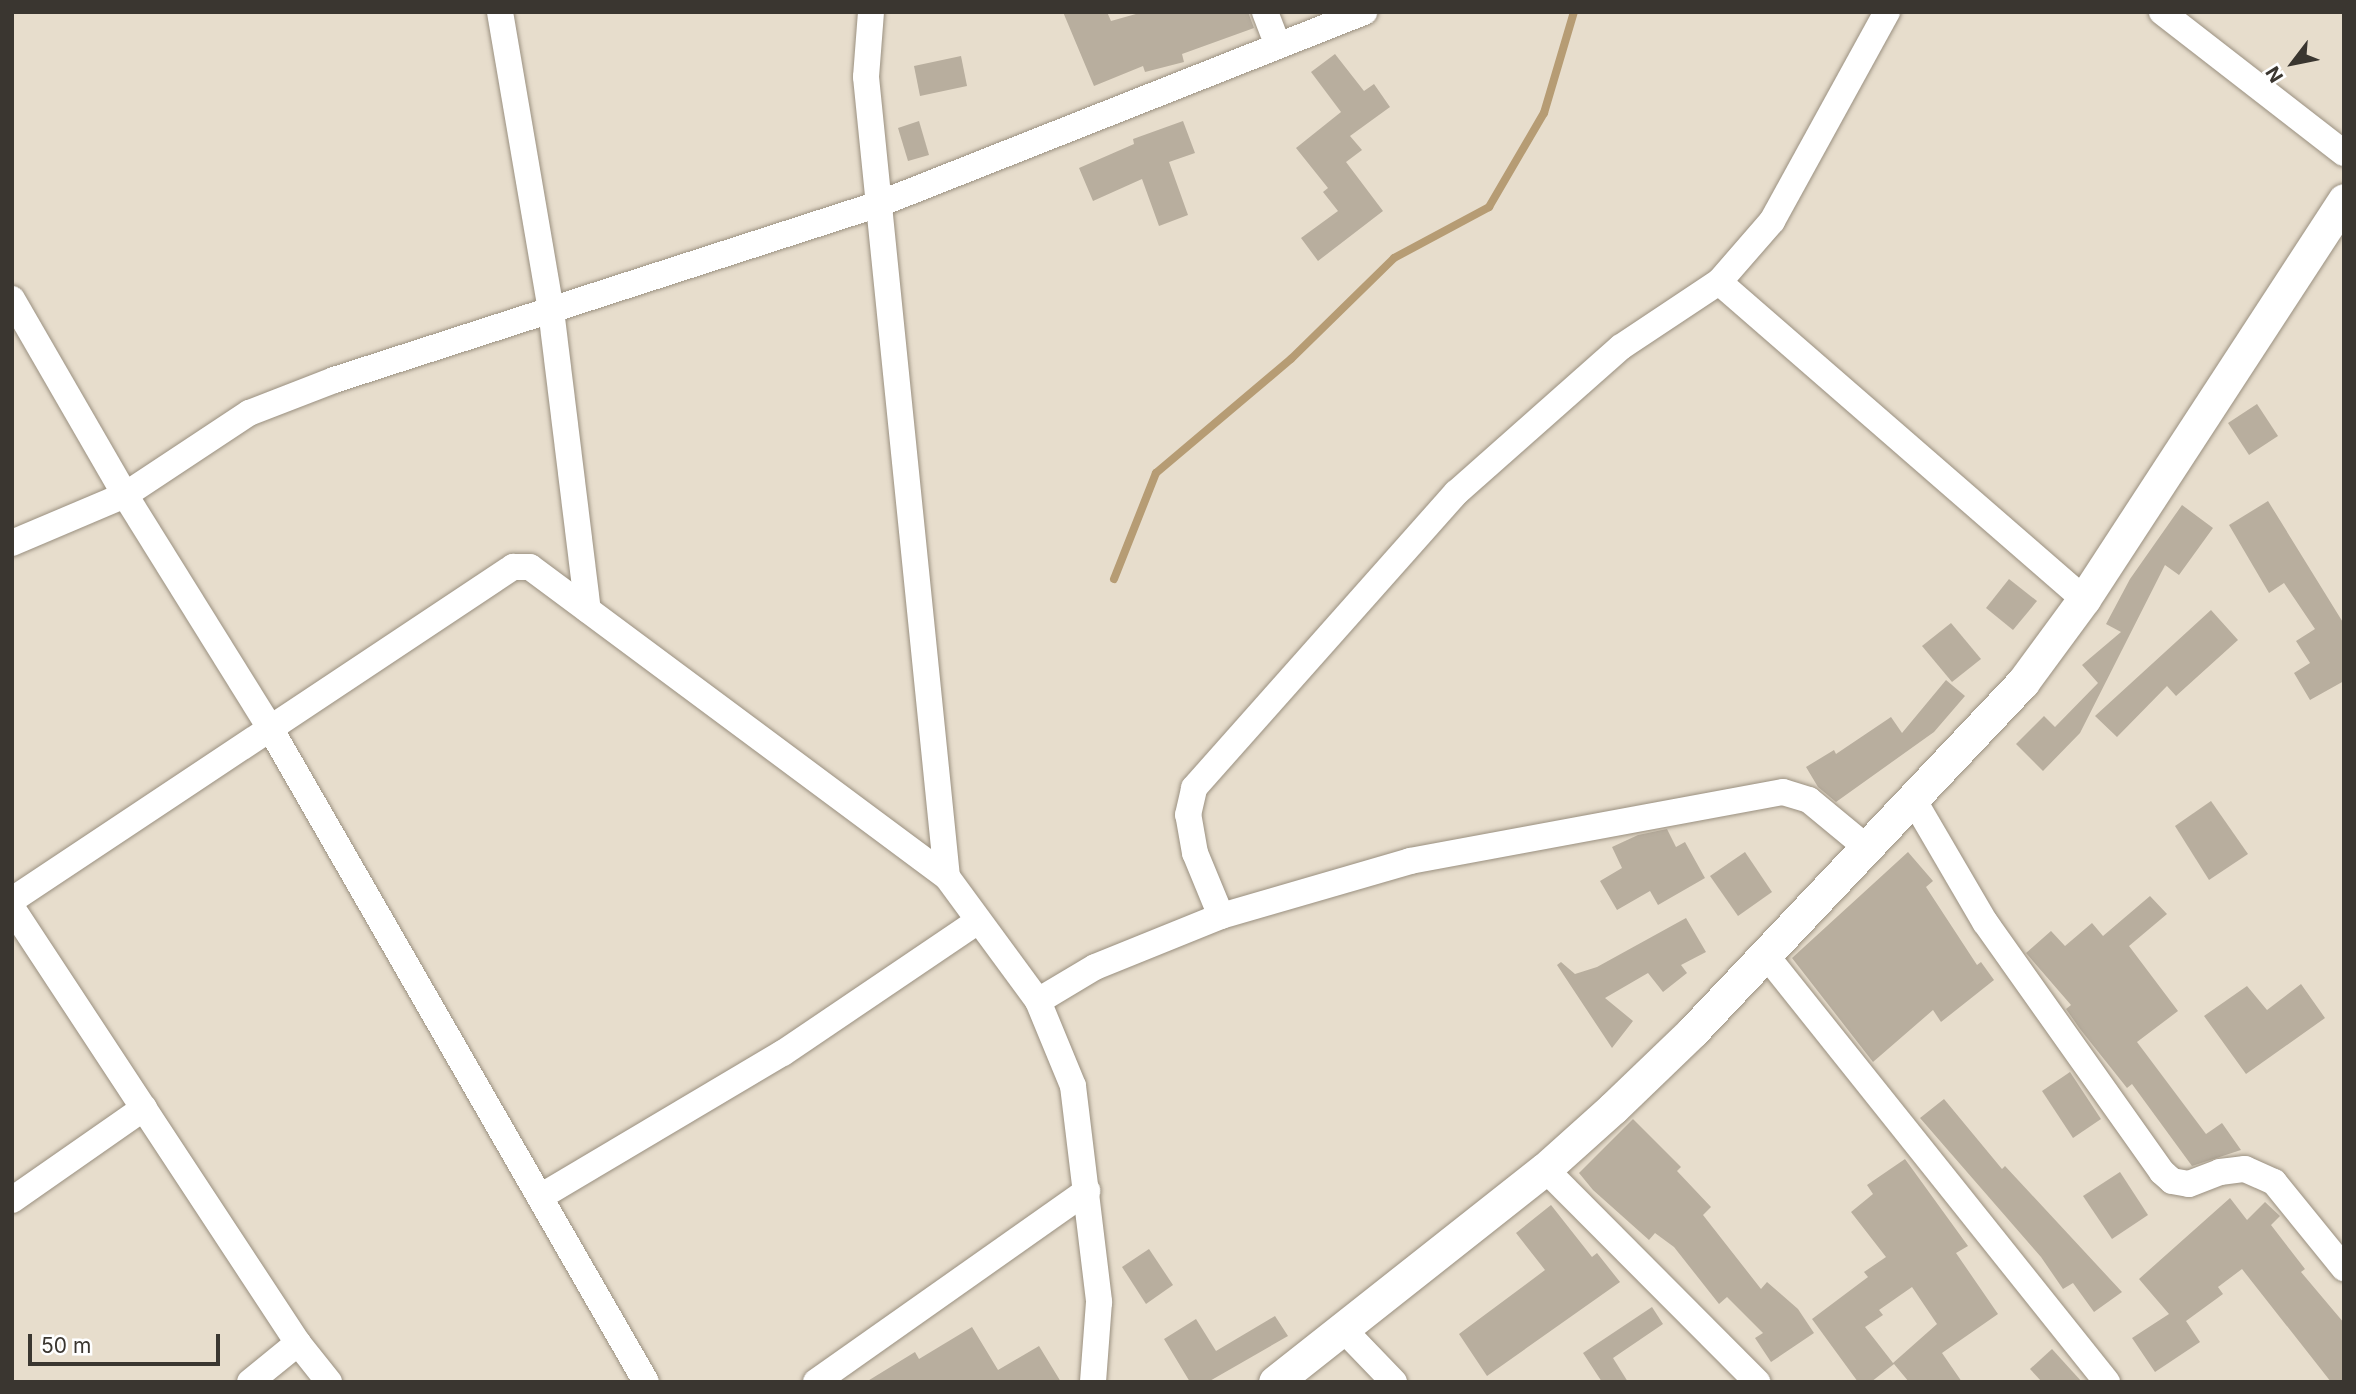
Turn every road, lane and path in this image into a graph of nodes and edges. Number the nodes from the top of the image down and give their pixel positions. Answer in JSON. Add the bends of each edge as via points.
{"nodes":[{"id":1,"x":500,"y":12,"type":"edge"},
{"id":2,"x":871,"y":12,"type":"edge"},
{"id":3,"x":1265,"y":12,"type":"edge"},
{"id":4,"x":1364,"y":12,"type":"edge"},
{"id":5,"x":1887,"y":12,"type":"edge"},
{"id":6,"x":2162,"y":12,"type":"edge"},
{"id":7,"x":1278,"y":46,"type":"junction"},
{"id":8,"x":2344,"y":153,"type":"edge"},
{"id":9,"x":2344,"y":200,"type":"edge"},
{"id":10,"x":880,"y":204,"type":"junction"},
{"id":11,"x":1719,"y":282,"type":"junction"},
{"id":12,"x":12,"y":299,"type":"edge"},
{"id":13,"x":551,"y":310,"type":"junction"},
{"id":14,"x":125,"y":495,"type":"junction"},
{"id":15,"x":12,"y":543,"type":"edge"},
{"id":16,"x":2084,"y":599,"type":"junction"},
{"id":17,"x":588,"y":610,"type":"junction"},
{"id":18,"x":270,"y":729,"type":"junction"},
{"id":19,"x":1913,"y":799,"type":"junction"},
{"id":20,"x":1867,"y":848,"type":"junction"},
{"id":21,"x":947,"y":877,"type":"junction"},
{"id":22,"x":12,"y":900,"type":"edge"},
{"id":23,"x":12,"y":908,"type":"edge"},
{"id":24,"x":1221,"y":916,"type":"junction"},
{"id":25,"x":978,"y":921,"type":"junction"},
{"id":26,"x":1765,"y":954,"type":"junction"},
{"id":27,"x":1038,"y":1001,"type":"junction"},
{"id":28,"x":144,"y":1108,"type":"junction"},
{"id":29,"x":1545,"y":1169,"type":"junction"},
{"id":30,"x":1087,"y":1191,"type":"junction"},
{"id":31,"x":540,"y":1197,"type":"junction"},
{"id":32,"x":12,"y":1200,"type":"edge"},
{"id":33,"x":2344,"y":1268,"type":"edge"},
{"id":34,"x":1342,"y":1328,"type":"junction"},
{"id":35,"x":298,"y":1343,"type":"junction"},
{"id":36,"x":250,"y":1382,"type":"edge"},
{"id":37,"x":329,"y":1382,"type":"edge"},
{"id":38,"x":646,"y":1382,"type":"edge"},
{"id":39,"x":816,"y":1382,"type":"edge"},
{"id":40,"x":1093,"y":1382,"type":"edge"},
{"id":41,"x":1275,"y":1382,"type":"edge"},
{"id":42,"x":1394,"y":1382,"type":"edge"},
{"id":43,"x":1757,"y":1382,"type":"edge"},
{"id":44,"x":2106,"y":1382,"type":"edge"}],
"edges":[{"from":1,"to":13,"type":"street"},
{"from":2,"to":10,"type":"street","via":[[866,76]]},
{"from":3,"to":7,"type":"street"},
{"from":4,"to":7,"type":"street"},
{"from":5,"to":11,"type":"street","via":[[1772,221]]},
{"from":6,"to":8,"type":"street"},
{"from":7,"to":10,"type":"street"},
{"from":9,"to":16,"type":"street"},
{"from":10,"to":13,"type":"street"},
{"from":10,"to":21,"type":"street"},
{"from":11,"to":16,"type":"street"},
{"from":11,"to":24,"type":"street","via":[[1621,346],[1456,493],[1194,788],[1188,815],[1195,853]]},
{"from":12,"to":14,"type":"street","via":[[40,339]]},
{"from":13,"to":14,"type":"street","via":[[334,380],[249,413]]},
{"from":13,"to":17,"type":"street"},
{"from":14,"to":15,"type":"street"},
{"from":14,"to":18,"type":"street"},
{"from":16,"to":19,"type":"street","via":[[2023,682]]},
{"from":17,"to":18,"type":"street","via":[[545,575],[530,567],[513,567]]},
{"from":17,"to":21,"type":"street"},
{"from":18,"to":22,"type":"street"},
{"from":18,"to":31,"type":"street"},
{"from":19,"to":20,"type":"street"},
{"from":19,"to":33,"type":"street","via":[[1985,922],[2162,1172],[2172,1181],[2189,1184],[2220,1172],[2245,1169],[2274,1182]]},
{"from":20,"to":24,"type":"street","via":[[1809,800],[1783,792],[1410,861]]},
{"from":20,"to":26,"type":"street"},
{"from":21,"to":25,"type":"street"},
{"from":23,"to":28,"type":"street"},
{"from":24,"to":27,"type":"street","via":[[1095,967]]},
{"from":25,"to":27,"type":"street"},
{"from":25,"to":31,"type":"street","via":[[783,1053]]},
{"from":26,"to":29,"type":"street","via":[[1673,1050]]},
{"from":26,"to":44,"type":"street"},
{"from":27,"to":30,"type":"street","via":[[1073,1086]]},
{"from":28,"to":32,"type":"street"},
{"from":28,"to":35,"type":"street"},
{"from":29,"to":34,"type":"street"},
{"from":29,"to":43,"type":"street"},
{"from":30,"to":39,"type":"street"},
{"from":30,"to":40,"type":"street","via":[[1099,1302]]},
{"from":31,"to":38,"type":"street"},
{"from":34,"to":41,"type":"street"},
{"from":34,"to":42,"type":"street"},
{"from":35,"to":36,"type":"street"},
{"from":35,"to":37,"type":"street"}]}
